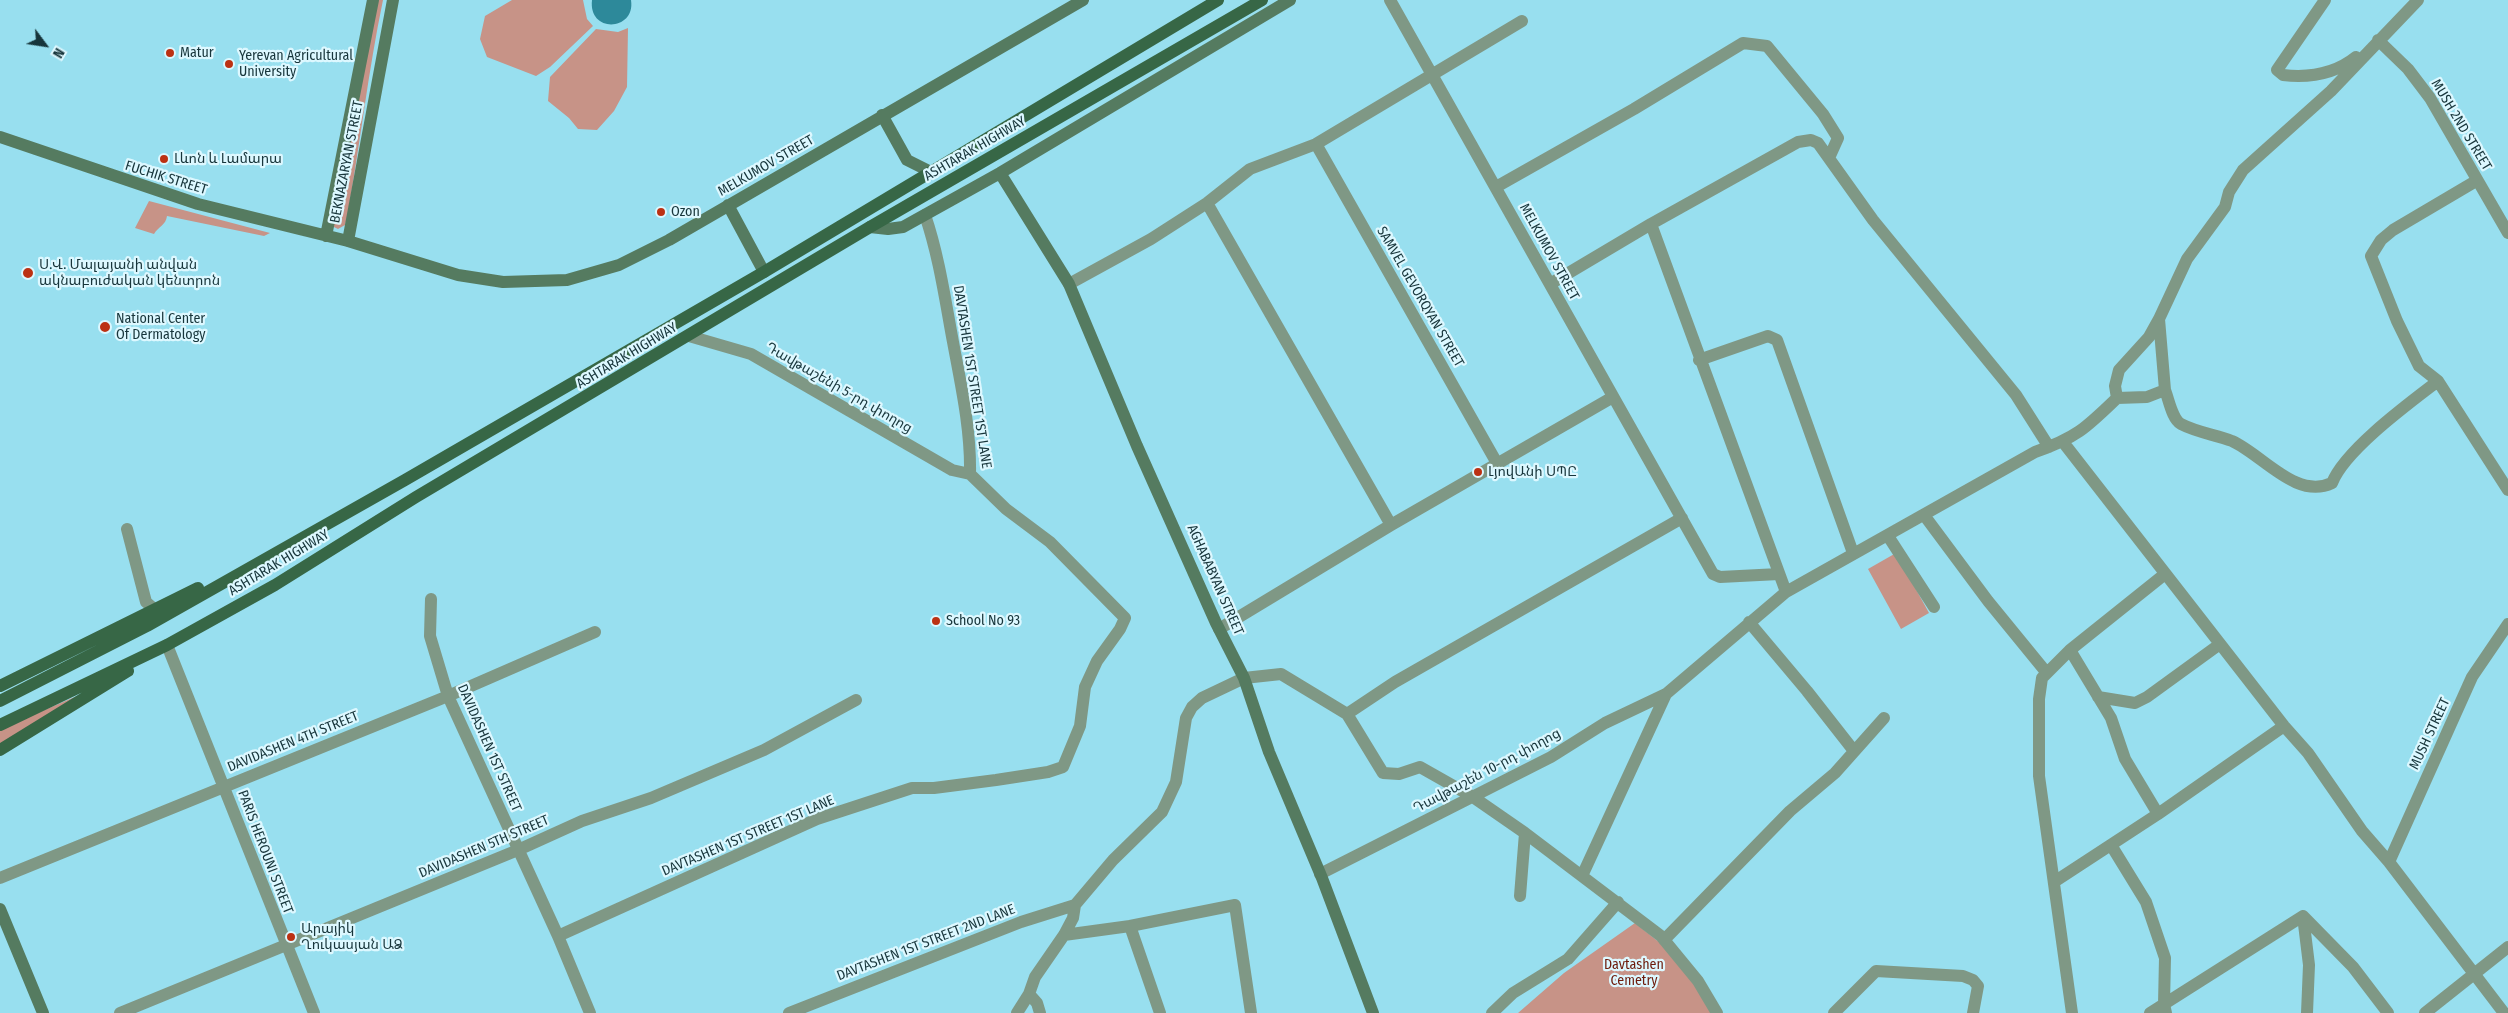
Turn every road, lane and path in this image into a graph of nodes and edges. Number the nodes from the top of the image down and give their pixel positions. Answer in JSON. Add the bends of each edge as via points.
{"nodes":[{"id":1,"x":373,"y":0,"type":"edge"},
{"id":2,"x":393,"y":0,"type":"edge"},
{"id":3,"x":1084,"y":0,"type":"edge"},
{"id":4,"x":1218,"y":0,"type":"edge"},
{"id":5,"x":1262,"y":0,"type":"edge"},
{"id":6,"x":1290,"y":0,"type":"edge"},
{"id":7,"x":1390,"y":0,"type":"edge"},
{"id":8,"x":2325,"y":0,"type":"edge"},
{"id":9,"x":2418,"y":0,"type":"edge"},
{"id":10,"x":1196,"y":13,"type":"junction"},
{"id":11,"x":1522,"y":21,"type":"dead end"},
{"id":12,"x":1207,"y":32,"type":"junction"},
{"id":13,"x":2378,"y":40,"type":"junction"},
{"id":14,"x":1430,"y":75,"type":"junction"},
{"id":15,"x":882,"y":115,"type":"junction"},
{"id":16,"x":0,"y":137,"type":"edge"},
{"id":17,"x":1316,"y":144,"type":"junction"},
{"id":18,"x":1829,"y":158,"type":"junction"},
{"id":19,"x":931,"y":172,"type":"junction"},
{"id":20,"x":1000,"y":173,"type":"junction"},
{"id":21,"x":2476,"y":181,"type":"junction"},
{"id":22,"x":1496,"y":187,"type":"junction"},
{"id":23,"x":1207,"y":203,"type":"junction"},
{"id":24,"x":728,"y":205,"type":"junction"},
{"id":25,"x":925,"y":215,"type":"junction"},
{"id":26,"x":1651,"y":224,"type":"junction"},
{"id":27,"x":870,"y":226,"type":"junction"},
{"id":28,"x":2508,"y":233,"type":"edge"},
{"id":29,"x":326,"y":236,"type":"junction"},
{"id":30,"x":348,"y":241,"type":"junction"},
{"id":31,"x":764,"y":272,"type":"junction"},
{"id":32,"x":1069,"y":284,"type":"junction"},
{"id":33,"x":1550,"y":284,"type":"junction"},
{"id":34,"x":2159,"y":319,"type":"junction"},
{"id":35,"x":689,"y":336,"type":"junction"},
{"id":36,"x":1699,"y":360,"type":"junction"},
{"id":37,"x":2438,"y":381,"type":"junction"},
{"id":38,"x":2165,"y":390,"type":"junction"},
{"id":39,"x":1613,"y":397,"type":"junction"},
{"id":40,"x":2117,"y":398,"type":"junction"},
{"id":41,"x":2063,"y":442,"type":"junction"},
{"id":42,"x":2049,"y":447,"type":"junction"},
{"id":43,"x":1498,"y":465,"type":"junction"},
{"id":44,"x":970,"y":474,"type":"junction"},
{"id":45,"x":405,"y":480,"type":"junction"},
{"id":46,"x":2508,"y":490,"type":"edge"},
{"id":47,"x":416,"y":497,"type":"junction"},
{"id":48,"x":1924,"y":515,"type":"junction"},
{"id":49,"x":1682,"y":518,"type":"junction"},
{"id":50,"x":1391,"y":525,"type":"junction"},
{"id":51,"x":127,"y":529,"type":"dead end"},
{"id":52,"x":1888,"y":536,"type":"junction"},
{"id":53,"x":1853,"y":553,"type":"junction"},
{"id":54,"x":261,"y":560,"type":"junction"},
{"id":55,"x":1779,"y":574,"type":"junction"},
{"id":56,"x":2166,"y":574,"type":"junction"},
{"id":57,"x":1786,"y":592,"type":"junction"},
{"id":58,"x":431,"y":599,"type":"dead end"},
{"id":59,"x":1934,"y":607,"type":"dead end"},
{"id":60,"x":154,"y":608,"type":"junction"},
{"id":61,"x":1749,"y":622,"type":"junction"},
{"id":62,"x":2508,"y":624,"type":"edge"},
{"id":63,"x":1219,"y":629,"type":"junction"},
{"id":64,"x":595,"y":632,"type":"dead end"},
{"id":65,"x":2220,"y":644,"type":"junction"},
{"id":66,"x":167,"y":646,"type":"junction"},
{"id":67,"x":2070,"y":650,"type":"junction"},
{"id":68,"x":155,"y":652,"type":"junction"},
{"id":69,"x":2046,"y":672,"type":"junction"},
{"id":70,"x":1244,"y":678,"type":"junction"},
{"id":71,"x":0,"y":686,"type":"edge"},
{"id":72,"x":1666,"y":694,"type":"junction"},
{"id":73,"x":448,"y":696,"type":"junction"},
{"id":74,"x":2098,"y":697,"type":"junction"},
{"id":75,"x":856,"y":700,"type":"dead end"},
{"id":76,"x":0,"y":701,"type":"edge"},
{"id":77,"x":1347,"y":714,"type":"junction"},
{"id":78,"x":1884,"y":718,"type":"dead end"},
{"id":79,"x":0,"y":724,"type":"edge"},
{"id":80,"x":2284,"y":726,"type":"junction"},
{"id":81,"x":0,"y":750,"type":"edge"},
{"id":82,"x":1854,"y":751,"type":"junction"},
{"id":83,"x":223,"y":786,"type":"junction"},
{"id":84,"x":1473,"y":797,"type":"junction"},
{"id":85,"x":2158,"y":814,"type":"junction"},
{"id":86,"x":1525,"y":833,"type":"junction"},
{"id":87,"x":2111,"y":845,"type":"junction"},
{"id":88,"x":518,"y":850,"type":"junction"},
{"id":89,"x":2389,"y":862,"type":"junction"},
{"id":90,"x":1320,"y":874,"type":"junction"},
{"id":91,"x":1582,"y":876,"type":"junction"},
{"id":92,"x":0,"y":878,"type":"edge"},
{"id":93,"x":2054,"y":882,"type":"junction"},
{"id":94,"x":1520,"y":896,"type":"dead end"},
{"id":95,"x":1618,"y":902,"type":"junction"},
{"id":96,"x":1075,"y":905,"type":"junction"},
{"id":97,"x":0,"y":909,"type":"edge"},
{"id":98,"x":2303,"y":916,"type":"junction"},
{"id":99,"x":1130,"y":926,"type":"junction"},
{"id":100,"x":1064,"y":935,"type":"junction"},
{"id":101,"x":558,"y":936,"type":"junction"},
{"id":102,"x":1664,"y":940,"type":"junction"},
{"id":103,"x":286,"y":946,"type":"junction"},
{"id":104,"x":2508,"y":947,"type":"edge"},
{"id":105,"x":2475,"y":973,"type":"junction"},
{"id":106,"x":1029,"y":994,"type":"junction"},
{"id":107,"x":2165,"y":1009,"type":"edge"},
{"id":108,"x":586,"y":1012,"type":"edge"},
{"id":109,"x":43,"y":1013,"type":"edge"},
{"id":110,"x":120,"y":1013,"type":"edge"},
{"id":111,"x":314,"y":1013,"type":"edge"},
{"id":112,"x":789,"y":1013,"type":"edge"},
{"id":113,"x":1017,"y":1013,"type":"edge"},
{"id":114,"x":1040,"y":1013,"type":"edge"},
{"id":115,"x":1160,"y":1013,"type":"edge"},
{"id":116,"x":1251,"y":1013,"type":"edge"},
{"id":117,"x":1374,"y":1013,"type":"edge"},
{"id":118,"x":1492,"y":1013,"type":"edge"},
{"id":119,"x":1717,"y":1013,"type":"edge"},
{"id":120,"x":1834,"y":1013,"type":"edge"},
{"id":121,"x":1973,"y":1013,"type":"edge"},
{"id":122,"x":2072,"y":1013,"type":"edge"},
{"id":123,"x":2150,"y":1013,"type":"edge"},
{"id":124,"x":2307,"y":1013,"type":"edge"},
{"id":125,"x":2388,"y":1013,"type":"edge"},
{"id":126,"x":2425,"y":1013,"type":"edge"},
{"id":127,"x":2504,"y":1013,"type":"edge"}],
"edges":[{"from":1,"to":29,"type":"street","name":"BEKNAZARYAN STREET"},
{"from":2,"to":30,"type":"street","name":"BEKNAZARYAN STREET"},
{"from":3,"to":15,"type":"street","name":"MELKUMOV STREET"},
{"from":4,"to":10,"type":"main road","name":"ASHTARAK HIGHWAY"},
{"from":5,"to":12,"type":"main road","name":"ASHTARAK HIGHWAY"},
{"from":6,"to":20,"type":"street"},
{"from":7,"to":14,"type":"street","name":"MELKUMOV STREET"},
{"from":8,"to":13,"type":"street","via":[[2277,70],[2283,75],[2318,75],[2336,69]]},
{"from":9,"to":13,"type":"street"},
{"from":10,"to":12,"type":"main road"},
{"from":10,"to":19,"type":"main road","name":"ASHTARAK HIGHWAY"},
{"from":11,"to":14,"type":"street"},
{"from":12,"to":27,"type":"main road","name":"ASHTARAK HIGHWAY"},
{"from":13,"to":21,"type":"street","name":"MUSH 2ND STREET","via":[[2408,69],[2430,98]]},
{"from":13,"to":34,"type":"street","via":[[2330,91],[2243,170],[2229,192],[2225,207],[2188,259]]},
{"from":14,"to":17,"type":"street"},
{"from":14,"to":22,"type":"street","name":"MELKUMOV STREET"},
{"from":15,"to":19,"type":"street","via":[[907,160]]},
{"from":15,"to":24,"type":"street","name":"MELKUMOV STREET"},
{"from":16,"to":29,"type":"street","name":"FUCHIK STREET","via":[[198,204]]},
{"from":17,"to":23,"type":"street","via":[[1250,169]]},
{"from":17,"to":43,"type":"street","name":"SAMVEL GEVORQYAN STREET"},
{"from":18,"to":22,"type":"street","via":[[1838,138],[1823,114],[1767,46],[1743,43]]},
{"from":18,"to":26,"type":"street","via":[[1818,143],[1811,140],[1798,142]]},
{"from":18,"to":42,"type":"street","via":[[1873,220],[2016,395]]},
{"from":19,"to":31,"type":"main road","name":"ASHTARAK HIGHWAY"},
{"from":20,"to":25,"type":"street"},
{"from":20,"to":32,"type":"street","name":"AGHABABYAN STREET"},
{"from":21,"to":28,"type":"street","name":"MUSH 2ND STREET"},
{"from":21,"to":37,"type":"street","via":[[2393,230],[2381,240],[2371,256],[2419,366]]},
{"from":22,"to":33,"type":"street","name":"MELKUMOV STREET"},
{"from":23,"to":32,"type":"street","via":[[1152,239]]},
{"from":23,"to":50,"type":"street"},
{"from":24,"to":30,"type":"street","name":"MELKUMOV STREET","via":[[619,265],[568,280],[503,282],[458,276]]},
{"from":24,"to":31,"type":"street"},
{"from":25,"to":27,"type":"street","via":[[895,229]]},
{"from":25,"to":44,"type":"street","name":"DAVTASHEN 1ST STREET 1ST LANE","via":[[935,245],[962,389]]},
{"from":26,"to":33,"type":"street"},
{"from":26,"to":36,"type":"street"},
{"from":27,"to":35,"type":"main road","name":"ASHTARAK HIGHWAY"},
{"from":29,"to":30,"type":"street","name":"MELKUMOV STREET"},
{"from":31,"to":45,"type":"main road","name":"ASHTARAK HIGHWAY"},
{"from":32,"to":63,"type":"street","name":"AGHABABYAN STREET"},
{"from":33,"to":39,"type":"street","name":"MELKUMOV STREET"},
{"from":34,"to":38,"type":"street"},
{"from":34,"to":40,"type":"street","via":[[2149,337],[2119,370],[2115,386]]},
{"from":35,"to":44,"type":"street","name":"Դավթաշենի 5-րդ փողոց","via":[[751,354],[952,470]]},
{"from":35,"to":47,"type":"main road","name":"ASHTARAK HIGHWAY"},
{"from":36,"to":53,"type":"street","via":[[1768,336],[1777,340]]},
{"from":36,"to":55,"type":"street"},
{"from":37,"to":38,"type":"street","via":[[2388,420],[2338,470],[2332,483],[2321,489],[2293,482],[2234,442],[2180,424]]},
{"from":37,"to":46,"type":"street"},
{"from":38,"to":40,"type":"street","via":[[2147,397]]},
{"from":39,"to":43,"type":"street"},
{"from":39,"to":49,"type":"street","name":"MELKUMOV STREET"},
{"from":40,"to":41,"type":"street","via":[[2085,430]]},
{"from":41,"to":42,"type":"street"},
{"from":41,"to":56,"type":"street"},
{"from":42,"to":48,"type":"street"},
{"from":43,"to":50,"type":"street"},
{"from":44,"to":101,"type":"street","name":"DAVTASHEN 1ST STREET 1ST LANE","via":[[1006,509],[1050,542],[1125,618],[1085,687],[1080,726],[1062,767],[987,781],[912,788],[817,819]]},
{"from":45,"to":47,"type":"main road"},
{"from":45,"to":54,"type":"main road","name":"ASHTARAK HIGHWAY"},
{"from":47,"to":66,"type":"main road","name":"ASHTARAK HIGHWAY","via":[[275,585]]},
{"from":48,"to":52,"type":"street"},
{"from":48,"to":69,"type":"street"},
{"from":49,"to":55,"type":"street","name":"MELKUMOV STREET","via":[[1713,574],[1720,577]]},
{"from":49,"to":77,"type":"street","via":[[1395,682]]},
{"from":50,"to":63,"type":"street"},
{"from":51,"to":60,"type":"street","via":[[146,602]]},
{"from":52,"to":53,"type":"street"},
{"from":52,"to":59,"type":"street"},
{"from":53,"to":57,"type":"street"},
{"from":54,"to":60,"type":"main road"},
{"from":54,"to":76,"type":"main road","name":"ASHTARAK HIGHWAY","via":[[147,626]]},
{"from":55,"to":57,"type":"street"},
{"from":56,"to":65,"type":"street"},
{"from":56,"to":67,"type":"street"},
{"from":57,"to":61,"type":"street"},
{"from":58,"to":73,"type":"street","name":"DAVIDASHEN 1ST STREET","via":[[430,636]]},
{"from":60,"to":71,"type":"main road"},
{"from":61,"to":72,"type":"street"},
{"from":61,"to":82,"type":"street"},
{"from":62,"to":89,"type":"street","name":"MUSH STREET","via":[[2472,677]]},
{"from":63,"to":70,"type":"street","name":"AGHABABYAN STREET"},
{"from":64,"to":73,"type":"street","name":"DAVIDASHEN 4TH STREET"},
{"from":65,"to":74,"type":"street","via":[[2147,697],[2135,702]]},
{"from":65,"to":80,"type":"street"},
{"from":66,"to":68,"type":"main road","name":"ASHTARAK HIGHWAY"},
{"from":66,"to":83,"type":"street","name":"PARIS HEROUNI STREET"},
{"from":67,"to":69,"type":"street"},
{"from":67,"to":74,"type":"street"},
{"from":68,"to":79,"type":"main road","name":"ASHTARAK HIGHWAY"},
{"from":68,"to":81,"type":"main road","via":[[112,683]]},
{"from":69,"to":93,"type":"street","via":[[2039,699],[2040,776]]},
{"from":70,"to":77,"type":"street","via":[[1280,674]]},
{"from":70,"to":90,"type":"street","name":"AGHABABYAN STREET","via":[[1269,752]]},
{"from":70,"to":96,"type":"street","via":[[1202,698],[1192,707],[1186,718],[1176,782],[1162,812],[1113,860]]},
{"from":72,"to":84,"type":"street","name":"Դավթաշեն 10-րդ փողոց","via":[[1605,723],[1550,757]]},
{"from":72,"to":91,"type":"street"},
{"from":73,"to":83,"type":"street","name":"DAVIDASHEN 4TH STREET"},
{"from":73,"to":88,"type":"street","name":"DAVIDASHEN 1ST STREET"},
{"from":74,"to":85,"type":"street","via":[[2111,718],[2125,759]]},
{"from":75,"to":88,"type":"street","name":"DAVIDASHEN 5TH STREET","via":[[764,750],[651,798],[582,820]]},
{"from":77,"to":84,"type":"street","via":[[1383,773],[1399,774],[1420,767]]},
{"from":78,"to":82,"type":"street"},
{"from":80,"to":85,"type":"street"},
{"from":80,"to":89,"type":"street"},
{"from":82,"to":102,"type":"street","via":[[1835,773],[1790,811]]},
{"from":83,"to":92,"type":"street","name":"DAVIDASHEN 4TH STREET"},
{"from":83,"to":103,"type":"street","name":"PARIS HEROUNI STREET"},
{"from":84,"to":86,"type":"street"},
{"from":84,"to":90,"type":"street","name":"Դավթաշեն 10-րդ փողոց"},
{"from":85,"to":87,"type":"street"},
{"from":86,"to":91,"type":"street"},
{"from":86,"to":94,"type":"street"},
{"from":87,"to":93,"type":"street"},
{"from":87,"to":107,"type":"street","via":[[2146,902],[2165,958]]},
{"from":88,"to":101,"type":"street","name":"DAVIDASHEN 1ST STREET"},
{"from":88,"to":103,"type":"street","name":"DAVIDASHEN 5TH STREET"},
{"from":89,"to":105,"type":"street"},
{"from":90,"to":117,"type":"street","name":"AGHABABYAN STREET"},
{"from":91,"to":95,"type":"street"},
{"from":93,"to":122,"type":"street"},
{"from":95,"to":102,"type":"street"},
{"from":95,"to":118,"type":"street","via":[[1568,959],[1513,993]]},
{"from":96,"to":100,"type":"street","via":[[1073,918]]},
{"from":96,"to":112,"type":"street","name":"DAVTASHEN 1ST STREET 2ND LANE","via":[[1021,922]]},
{"from":97,"to":109,"type":"street"},
{"from":98,"to":107,"type":"street"},
{"from":98,"to":124,"type":"street","via":[[2309,965]]},
{"from":98,"to":125,"type":"street","via":[[2353,967]]},
{"from":99,"to":100,"type":"street"},
{"from":99,"to":115,"type":"street"},
{"from":99,"to":116,"type":"street","via":[[1235,905]]},
{"from":100,"to":106,"type":"street","via":[[1035,977]]},
{"from":101,"to":108,"type":"street","name":"DAVIDASHEN 1ST STREET"},
{"from":102,"to":119,"type":"street","via":[[1698,981]]},
{"from":103,"to":110,"type":"street","name":"DAVIDASHEN 5TH STREET"},
{"from":103,"to":111,"type":"street","name":"PARIS HEROUNI STREET"},
{"from":104,"to":105,"type":"street"},
{"from":105,"to":126,"type":"street"},
{"from":105,"to":127,"type":"street"},
{"from":106,"to":113,"type":"street"},
{"from":106,"to":114,"type":"street"},
{"from":107,"to":123,"type":"street"},
{"from":120,"to":121,"type":"street","via":[[1876,971],[1963,976],[1973,980],[1978,986]]}]}
